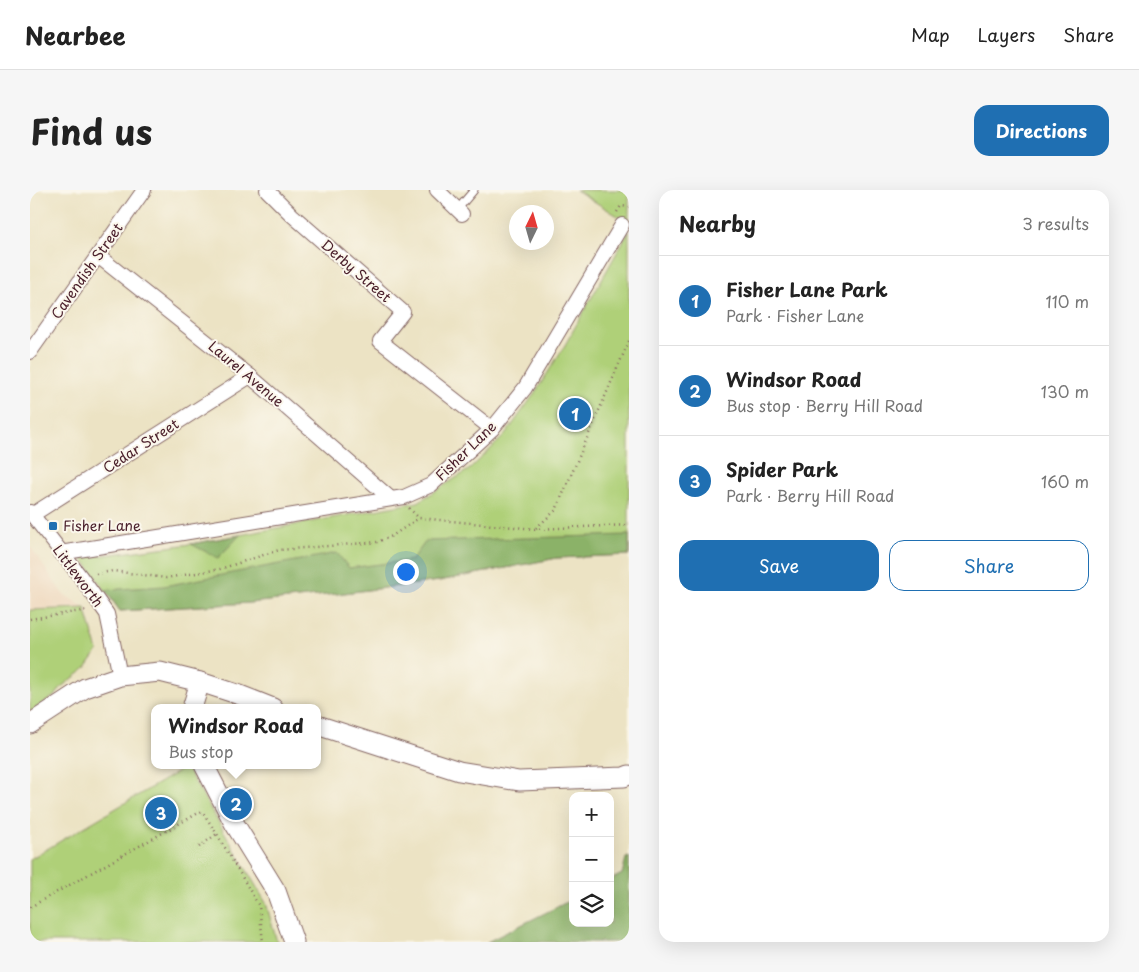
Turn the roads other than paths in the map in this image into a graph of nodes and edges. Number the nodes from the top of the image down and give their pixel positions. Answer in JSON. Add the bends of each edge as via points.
{"nodes":[{"id":1,"x":268,"y":190,"type":"edge"},
{"id":2,"x":437,"y":190,"type":"edge"},
{"id":3,"x":474,"y":190,"type":"edge"},
{"id":4,"x":140,"y":191,"type":"edge"},
{"id":5,"x":459,"y":212,"type":"joint"},
{"id":6,"x":622,"y":225,"type":"dead end"},
{"id":7,"x":98,"y":256,"type":"junction"},
{"id":8,"x":30,"y":352,"type":"edge"},
{"id":9,"x":250,"y":376,"type":"junction"},
{"id":10,"x":492,"y":429,"type":"junction"},
{"id":11,"x":390,"y":498,"type":"junction"},
{"id":12,"x":31,"y":514,"type":"edge"},
{"id":13,"x":60,"y":553,"type":"junction"},
{"id":14,"x":120,"y":676,"type":"junction"},
{"id":15,"x":200,"y":682,"type":"junction"},
{"id":16,"x":193,"y":704,"type":"edge"},
{"id":17,"x":263,"y":704,"type":"edge"},
{"id":18,"x":30,"y":724,"type":"edge"},
{"id":19,"x":321,"y":726,"type":"edge"},
{"id":20,"x":206,"y":769,"type":"edge"},
{"id":21,"x":629,"y":775,"type":"edge"},
{"id":22,"x":294,"y":942,"type":"edge"}],
"edges":[{"from":1,"to":10,"type":"street","name":"Derby Street","via":[[403,312],[380,341]]},
{"from":2,"to":5,"type":"street"},
{"from":3,"to":5,"type":"lane"},
{"from":4,"to":7,"type":"street","name":"Cavendish Street"},
{"from":6,"to":10,"type":"street","name":"Fisher Lane","via":[[525,388]]},
{"from":7,"to":8,"type":"street","name":"Cavendish Street"},
{"from":7,"to":9,"type":"street","name":"Laurel Avenue"},
{"from":9,"to":11,"type":"street","name":"Laurel Avenue"},
{"from":9,"to":12,"type":"street","name":"Cedar Street"},
{"from":10,"to":11,"type":"street","name":"Fisher Lane","via":[[431,485],[404,497]]},
{"from":11,"to":13,"type":"street","name":"Fisher Lane"},
{"from":12,"to":13,"type":"street","name":"Littleworth"},
{"from":13,"to":14,"type":"street","name":"Littleworth","via":[[107,614]]},
{"from":14,"to":15,"type":"main road","via":[[160,672]]},
{"from":14,"to":18,"type":"main road","via":[[85,688]]},
{"from":15,"to":16,"type":"main road"},
{"from":15,"to":17,"type":"main road"},
{"from":19,"to":21,"type":"main road","via":[[459,771],[519,781]]},
{"from":20,"to":22,"type":"main road","via":[[276,891]]}]}
